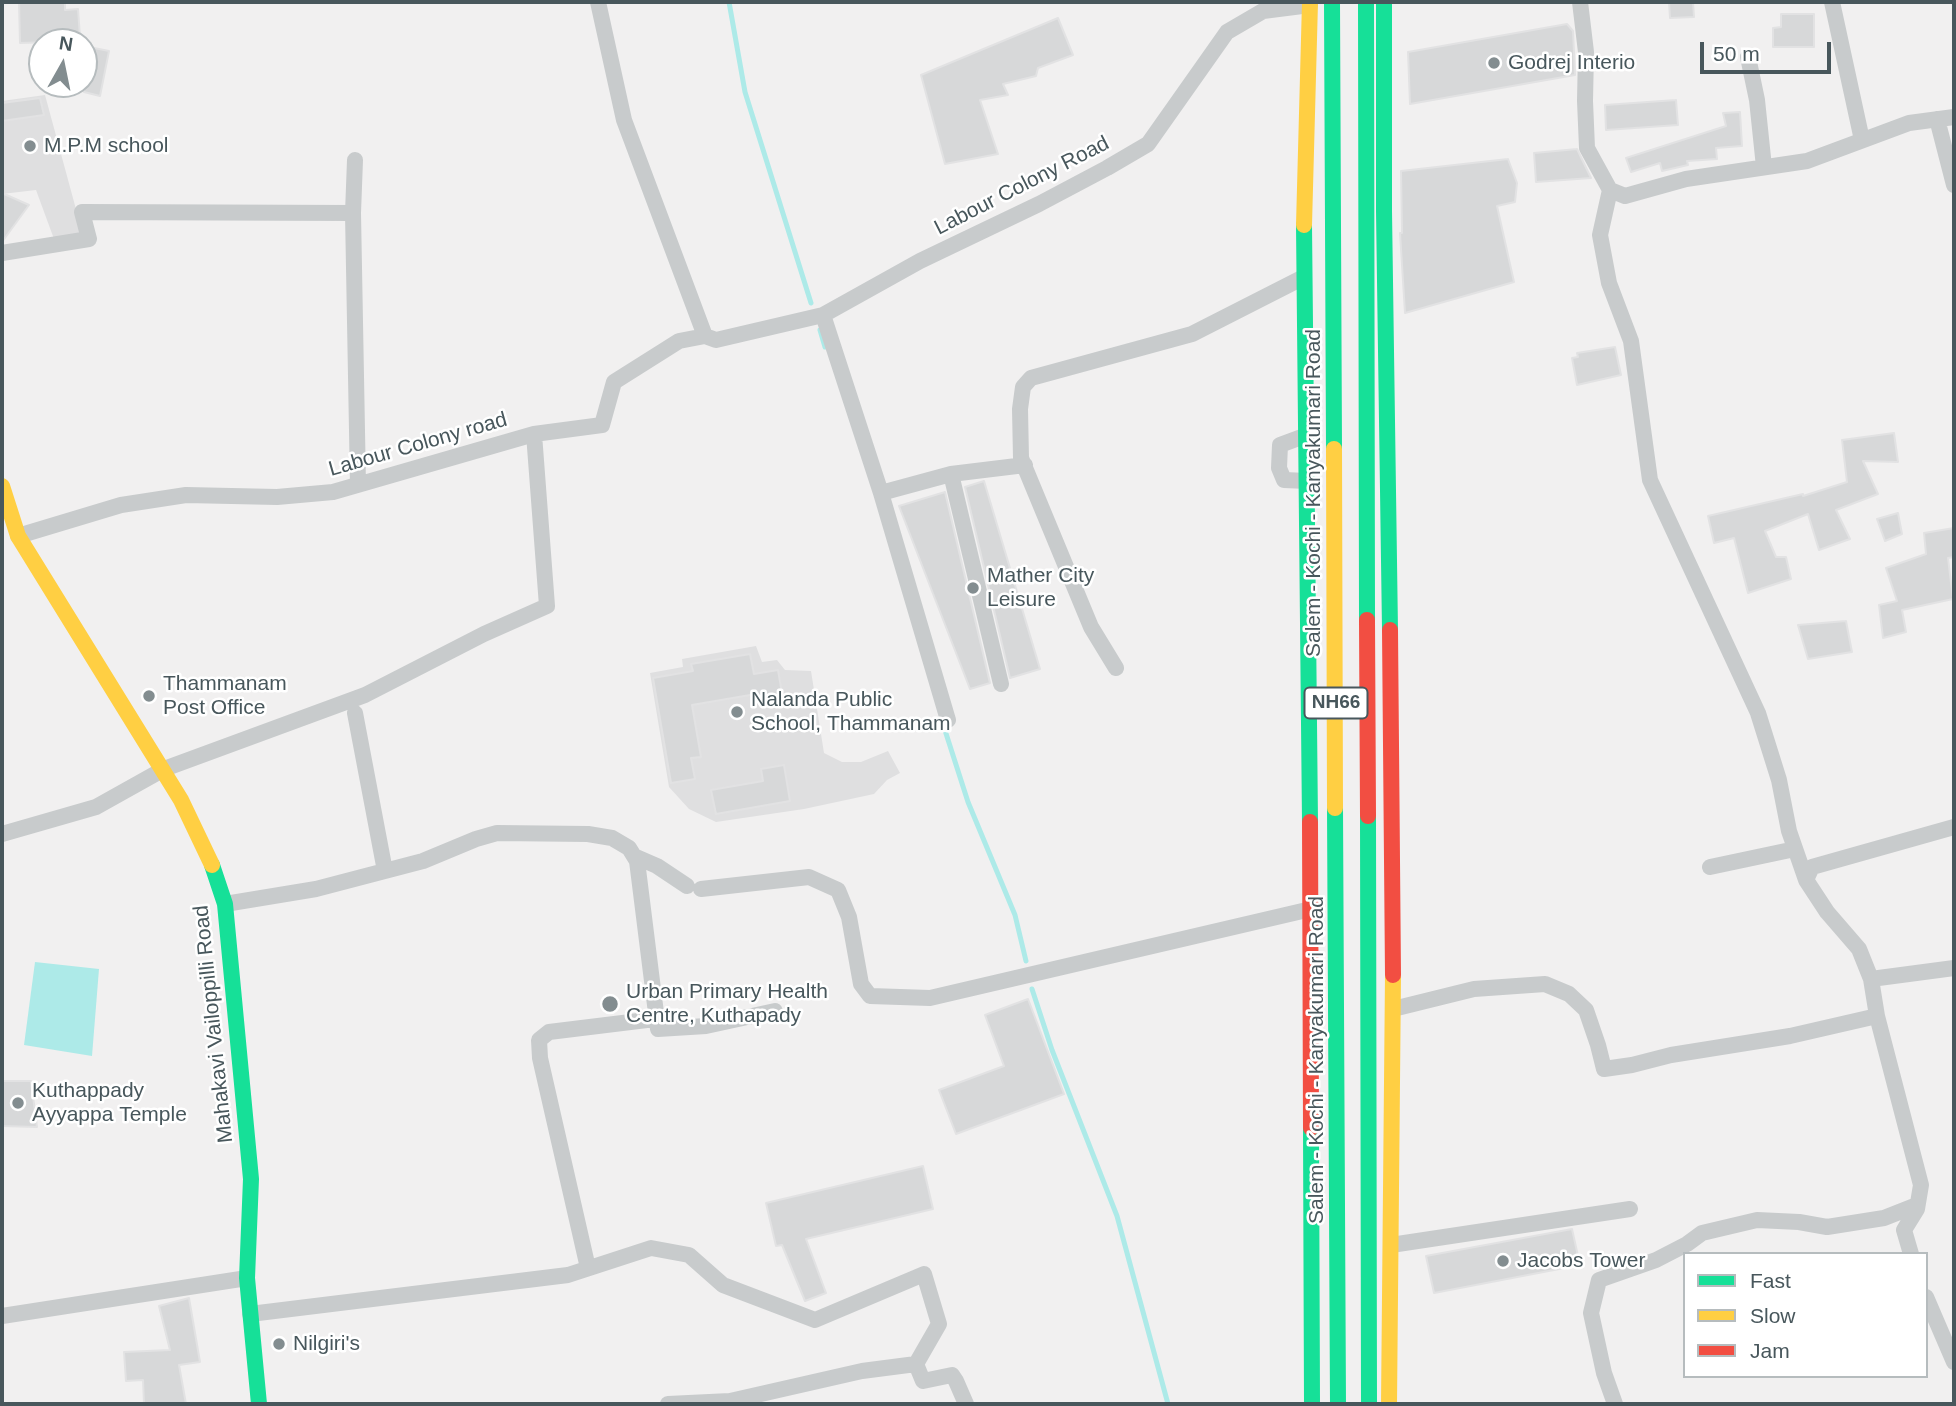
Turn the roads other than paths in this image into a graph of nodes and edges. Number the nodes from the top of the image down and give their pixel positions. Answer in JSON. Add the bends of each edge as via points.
{"nodes":[{"id":1,"x":598,"y":2,"type":"edge"},
{"id":2,"x":1332,"y":2,"type":"edge"},
{"id":3,"x":1366,"y":2,"type":"edge"},
{"id":4,"x":1384,"y":2,"type":"edge"},
{"id":5,"x":1580,"y":2,"type":"edge"},
{"id":6,"x":1832,"y":2,"type":"edge"},
{"id":7,"x":1310,"y":3,"type":"edge"},
{"id":8,"x":1748,"y":57,"type":"dead end"},
{"id":9,"x":1954,"y":117,"type":"edge"},
{"id":10,"x":1937,"y":119,"type":"junction"},
{"id":11,"x":1862,"y":140,"type":"junction"},
{"id":12,"x":1350,"y":144,"type":"junction"},
{"id":13,"x":355,"y":160,"type":"dead end"},
{"id":14,"x":1764,"y":167,"type":"junction"},
{"id":15,"x":1954,"y":185,"type":"edge"},
{"id":16,"x":1610,"y":190,"type":"junction"},
{"id":17,"x":353,"y":213,"type":"junction"},
{"id":18,"x":2,"y":253,"type":"edge"},
{"id":19,"x":1304,"y":277,"type":"junction"},
{"id":20,"x":823,"y":315,"type":"junction"},
{"id":21,"x":705,"y":336,"type":"junction"},
{"id":22,"x":534,"y":434,"type":"junction"},
{"id":23,"x":1307,"y":435,"type":"junction"},
{"id":24,"x":1307,"y":460,"type":"junction"},
{"id":25,"x":1335,"y":460,"type":"junction"},
{"id":26,"x":1025,"y":465,"type":"junction"},
{"id":27,"x":951,"y":474,"type":"junction"},
{"id":28,"x":1307,"y":481,"type":"junction"},
{"id":29,"x":358,"y":485,"type":"junction"},
{"id":30,"x":2,"y":486,"type":"edge"},
{"id":31,"x":881,"y":493,"type":"junction"},
{"id":32,"x":6,"y":515,"type":"edge"},
{"id":33,"x":18,"y":536,"type":"junction"},
{"id":34,"x":1390,"y":656,"type":"junction"},
{"id":35,"x":1368,"y":658,"type":"junction"},
{"id":36,"x":1116,"y":668,"type":"dead end"},
{"id":37,"x":1001,"y":684,"type":"dead end"},
{"id":38,"x":355,"y":713,"type":"dead end"},
{"id":39,"x":948,"y":720,"type":"dead end"},
{"id":40,"x":164,"y":769,"type":"junction"},
{"id":41,"x":1954,"y":827,"type":"edge"},
{"id":42,"x":2,"y":834,"type":"edge"},
{"id":43,"x":1795,"y":849,"type":"junction"},
{"id":44,"x":634,"y":856,"type":"junction"},
{"id":45,"x":1710,"y":867,"type":"dead end"},
{"id":46,"x":385,"y":871,"type":"junction"},
{"id":47,"x":1806,"y":880,"type":"junction"},
{"id":48,"x":226,"y":904,"type":"junction"},
{"id":49,"x":1311,"y":909,"type":"junction"},
{"id":50,"x":1954,"y":968,"type":"edge"},
{"id":51,"x":1871,"y":979,"type":"junction"},
{"id":52,"x":1393,"y":1009,"type":"junction"},
{"id":53,"x":775,"y":1011,"type":"dead end"},
{"id":54,"x":1877,"y":1016,"type":"junction"},
{"id":55,"x":655,"y":1019,"type":"junction"},
{"id":56,"x":1917,"y":1205,"type":"junction"},
{"id":57,"x":1630,"y":1209,"type":"dead end"},
{"id":58,"x":1391,"y":1245,"type":"junction"},
{"id":59,"x":1910,"y":1252,"type":"edge"},
{"id":60,"x":589,"y":1268,"type":"junction"},
{"id":61,"x":247,"y":1278,"type":"junction"},
{"id":62,"x":1928,"y":1302,"type":"edge"},
{"id":63,"x":250,"y":1314,"type":"junction"},
{"id":64,"x":2,"y":1316,"type":"edge"},
{"id":65,"x":1954,"y":1362,"type":"edge"},
{"id":66,"x":916,"y":1364,"type":"junction"},
{"id":67,"x":259,"y":1404,"type":"edge"},
{"id":68,"x":668,"y":1404,"type":"edge"},
{"id":69,"x":966,"y":1404,"type":"edge"},
{"id":70,"x":1312,"y":1404,"type":"edge"},
{"id":71,"x":1338,"y":1404,"type":"edge"},
{"id":72,"x":1369,"y":1404,"type":"edge"},
{"id":73,"x":1389,"y":1404,"type":"edge"},
{"id":74,"x":1615,"y":1404,"type":"edge"}],
"edges":[{"from":1,"to":21,"type":"street","via":[[624,120]]},
{"from":2,"to":12,"type":"main road","name":"Salem - Kochi - Kanyakumari Road","number":"NH66"},
{"from":3,"to":12,"type":"main road","name":"Salem - Kochi - Kanyakumari Road","number":"NH66"},
{"from":4,"to":34,"type":"main road"},
{"from":5,"to":16,"type":"street","via":[[1586,52],[1587,148]]},
{"from":6,"to":11,"type":"street"},
{"from":7,"to":19,"type":"main road"},
{"from":7,"to":20,"type":"street","name":"Labour Colony Road","via":[[1263,11],[1227,32],[1148,144]]},
{"from":8,"to":14,"type":"street"},
{"from":9,"to":10,"type":"street"},
{"from":10,"to":11,"type":"street","via":[[1909,123]]},
{"from":10,"to":15,"type":"street"},
{"from":11,"to":14,"type":"street","via":[[1807,161]]},
{"from":12,"to":25,"type":"main road","name":"Salem - Kochi - Kanyakumari Road","number":"NH66"},
{"from":12,"to":35,"type":"main road","name":"Salem - Kochi - Kanyakumari Road","number":"NH66"},
{"from":13,"to":17,"type":"street"},
{"from":14,"to":16,"type":"street","via":[[1686,179],[1625,196]]},
{"from":16,"to":43,"type":"street","via":[[1600,235],[1609,283],[1631,341],[1650,480],[1758,713]]},
{"from":17,"to":18,"type":"street","via":[[82,212],[89,239]]},
{"from":17,"to":29,"type":"street"},
{"from":19,"to":23,"type":"main road"},
{"from":19,"to":26,"type":"street","via":[[1192,334],[1031,378],[1023,387],[1020,409],[1020,458]]},
{"from":20,"to":21,"type":"street","name":"Labour Colony Road","via":[[716,340]]},
{"from":20,"to":31,"type":"street"},
{"from":21,"to":22,"type":"street","name":"Labour Colony road","via":[[679,341],[614,382],[603,425]]},
{"from":22,"to":29,"type":"street","name":"Labour Colony road"},
{"from":22,"to":40,"type":"street","via":[[547,607],[365,695]]},
{"from":23,"to":24,"type":"main road"},
{"from":23,"to":28,"type":"street","via":[[1280,445],[1279,468],[1284,480]]},
{"from":24,"to":25,"type":"street"},
{"from":24,"to":28,"type":"main road"},
{"from":25,"to":71,"type":"main road","name":"Salem - Kochi - Kanyakumari Road","number":"NH66"},
{"from":26,"to":27,"type":"street"},
{"from":26,"to":36,"type":"street","via":[[1064,567]]},
{"from":27,"to":31,"type":"street"},
{"from":27,"to":37,"type":"street"},
{"from":28,"to":49,"type":"main road"},
{"from":29,"to":33,"type":"street","name":"Labour Colony road","via":[[277,497],[186,495],[121,505]]},
{"from":30,"to":32,"type":"main road","name":"Mahakavi Vailoppilli Road"},
{"from":31,"to":39,"type":"street"},
{"from":32,"to":33,"type":"main road","name":"Mahakavi Vailoppilli Road"},
{"from":33,"to":40,"type":"main road","name":"Mahakavi Vailoppilli Road"},
{"from":34,"to":35,"type":"main road"},
{"from":34,"to":52,"type":"main road"},
{"from":35,"to":72,"type":"main road","name":"Salem - Kochi - Kanyakumari Road","number":"NH66"},
{"from":38,"to":46,"type":"street"},
{"from":40,"to":42,"type":"street","via":[[96,807]]},
{"from":40,"to":48,"type":"main road","name":"Mahakavi Vailoppilli Road","via":[[200,837]]},
{"from":41,"to":47,"type":"street","via":[[1812,867]]},
{"from":43,"to":45,"type":"street"},
{"from":43,"to":47,"type":"street"},
{"from":44,"to":46,"type":"street","via":[[612,838],[511,832],[476,839]]},
{"from":44,"to":49,"type":"street","via":[[694,888],[809,877],[838,890],[849,917],[861,984],[870,996],[930,998]]},
{"from":44,"to":55,"type":"street"},
{"from":46,"to":48,"type":"street","via":[[316,889]]},
{"from":47,"to":51,"type":"street","via":[[1859,949]]},
{"from":48,"to":61,"type":"main road","name":"Mahakavi Vailoppilli Road","via":[[251,1179]]},
{"from":49,"to":70,"type":"main road"},
{"from":50,"to":51,"type":"street"},
{"from":51,"to":54,"type":"street"},
{"from":52,"to":54,"type":"street","via":[[1474,989],[1545,984],[1569,994],[1586,1010],[1604,1069]]},
{"from":52,"to":58,"type":"main road"},
{"from":53,"to":55,"type":"street","via":[[706,1027],[665,1030],[658,1029]]},
{"from":54,"to":56,"type":"street","via":[[1921,1185]]},
{"from":55,"to":60,"type":"street","via":[[549,1032],[539,1040]]},
{"from":56,"to":59,"type":"street","via":[[1904,1230]]},
{"from":56,"to":74,"type":"street","via":[[1884,1218],[1827,1227],[1757,1220],[1702,1233],[1656,1260],[1599,1280],[1591,1313]]},
{"from":57,"to":58,"type":"street"},
{"from":58,"to":73,"type":"main road"},
{"from":60,"to":63,"type":"street","via":[[568,1275]]},
{"from":60,"to":66,"type":"street","via":[[651,1248],[689,1255],[723,1286],[815,1320],[924,1273],[939,1324]]},
{"from":61,"to":63,"type":"main road","name":"Mahakavi Vailoppilli Road"},
{"from":61,"to":64,"type":"street"},
{"from":62,"to":65,"type":"street"},
{"from":63,"to":67,"type":"main road","name":"Mahakavi Vailoppilli Road"},
{"from":66,"to":68,"type":"street","via":[[862,1371],[730,1401]]},
{"from":66,"to":69,"type":"street","via":[[923,1381],[951,1375]]}]}
